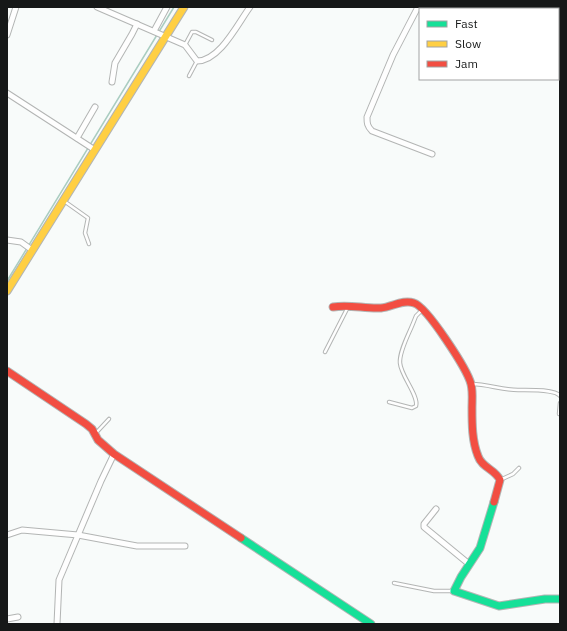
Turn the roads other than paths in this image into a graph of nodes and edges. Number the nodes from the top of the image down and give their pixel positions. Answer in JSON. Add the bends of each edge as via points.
{"nodes":[{"id":1,"x":16,"y":7,"type":"edge"},
{"id":2,"x":97,"y":7,"type":"edge"},
{"id":3,"x":167,"y":7,"type":"edge"},
{"id":4,"x":184,"y":7,"type":"edge"},
{"id":5,"x":250,"y":7,"type":"edge"},
{"id":6,"x":418,"y":7,"type":"edge"},
{"id":7,"x":137,"y":24,"type":"junction"},
{"id":8,"x":155,"y":32,"type":"junction"},
{"id":9,"x":7,"y":35,"type":"edge"},
{"id":10,"x":164,"y":36,"type":"junction"},
{"id":11,"x":212,"y":40,"type":"dead end"},
{"id":12,"x":184,"y":45,"type":"junction"},
{"id":13,"x":197,"y":61,"type":"junction"},
{"id":14,"x":189,"y":76,"type":"dead end"},
{"id":15,"x":112,"y":82,"type":"dead end"},
{"id":16,"x":7,"y":93,"type":"edge"},
{"id":17,"x":95,"y":107,"type":"dead end"},
{"id":18,"x":77,"y":138,"type":"junction"},
{"id":19,"x":96,"y":150,"type":"junction"},
{"id":20,"x":432,"y":154,"type":"dead end"},
{"id":21,"x":64,"y":201,"type":"junction"},
{"id":22,"x":7,"y":240,"type":"edge"},
{"id":23,"x":89,"y":244,"type":"dead end"},
{"id":24,"x":31,"y":249,"type":"junction"},
{"id":25,"x":7,"y":291,"type":"edge"},
{"id":26,"x":350,"y":305,"type":"junction"},
{"id":27,"x":333,"y":307,"type":"dead end"},
{"id":28,"x":424,"y":309,"type":"junction"},
{"id":29,"x":325,"y":352,"type":"dead end"},
{"id":30,"x":7,"y":371,"type":"edge"},
{"id":31,"x":471,"y":384,"type":"junction"},
{"id":32,"x":560,"y":396,"type":"edge"},
{"id":33,"x":389,"y":402,"type":"dead end"},
{"id":34,"x":560,"y":403,"type":"edge"},
{"id":35,"x":559,"y":414,"type":"dead end"},
{"id":36,"x":109,"y":419,"type":"dead end"},
{"id":37,"x":95,"y":434,"type":"junction"},
{"id":38,"x":114,"y":454,"type":"junction"},
{"id":39,"x":519,"y":468,"type":"dead end"},
{"id":40,"x":500,"y":480,"type":"junction"},
{"id":41,"x":436,"y":509,"type":"dead end"},
{"id":42,"x":7,"y":535,"type":"edge"},
{"id":43,"x":78,"y":535,"type":"junction"},
{"id":44,"x":185,"y":546,"type":"dead end"},
{"id":45,"x":469,"y":564,"type":"junction"},
{"id":46,"x":394,"y":583,"type":"dead end"},
{"id":47,"x":454,"y":591,"type":"junction"},
{"id":48,"x":560,"y":599,"type":"edge"},
{"id":49,"x":18,"y":617,"type":"dead end"},
{"id":50,"x":7,"y":619,"type":"edge"},
{"id":51,"x":57,"y":624,"type":"edge"},
{"id":52,"x":371,"y":624,"type":"edge"}],
"edges":[{"from":1,"to":9,"type":"street"},
{"from":2,"to":7,"type":"street"},
{"from":3,"to":8,"type":"street"},
{"from":4,"to":10,"type":"street"},
{"from":5,"to":13,"type":"street","via":[[219,49],[204,60]]},
{"from":6,"to":20,"type":"street","via":[[393,56],[367,117],[367,123],[372,131]]},
{"from":7,"to":8,"type":"street"},
{"from":7,"to":15,"type":"street","via":[[115,63]]},
{"from":8,"to":10,"type":"street"},
{"from":10,"to":12,"type":"street"},
{"from":10,"to":19,"type":"street"},
{"from":11,"to":12,"type":"lane","via":[[192,32]]},
{"from":12,"to":13,"type":"street"},
{"from":13,"to":14,"type":"lane"},
{"from":16,"to":18,"type":"street"},
{"from":17,"to":18,"type":"street"},
{"from":18,"to":19,"type":"street"},
{"from":19,"to":21,"type":"street"},
{"from":21,"to":23,"type":"lane","via":[[88,218],[85,233]]},
{"from":21,"to":24,"type":"street"},
{"from":22,"to":24,"type":"street","via":[[21,242]]},
{"from":24,"to":25,"type":"street"},
{"from":26,"to":27,"type":"street"},
{"from":26,"to":28,"type":"street","via":[[383,308],[405,302],[418,304]]},
{"from":26,"to":29,"type":"lane"},
{"from":28,"to":31,"type":"street","via":[[470,378]]},
{"from":28,"to":33,"type":"lane","via":[[416,316],[400,360],[416,406],[412,408]]},
{"from":30,"to":37,"type":"street","via":[[86,424]]},
{"from":31,"to":32,"type":"lane","via":[[557,393]]},
{"from":31,"to":40,"type":"street","via":[[472,425],[478,458],[482,464],[496,472]]},
{"from":34,"to":35,"type":"lane"},
{"from":36,"to":37,"type":"lane"},
{"from":37,"to":38,"type":"street"},
{"from":38,"to":43,"type":"street"},
{"from":38,"to":52,"type":"street"},
{"from":39,"to":40,"type":"lane"},
{"from":40,"to":45,"type":"street","via":[[484,536]]},
{"from":41,"to":45,"type":"street","via":[[424,527]]},
{"from":42,"to":43,"type":"street","via":[[22,530]]},
{"from":43,"to":44,"type":"street","via":[[137,546]]},
{"from":43,"to":51,"type":"street","via":[[59,580]]},
{"from":45,"to":47,"type":"street"},
{"from":46,"to":47,"type":"lane","via":[[434,591]]},
{"from":47,"to":48,"type":"street","via":[[499,606]]},
{"from":49,"to":50,"type":"street"}]}
